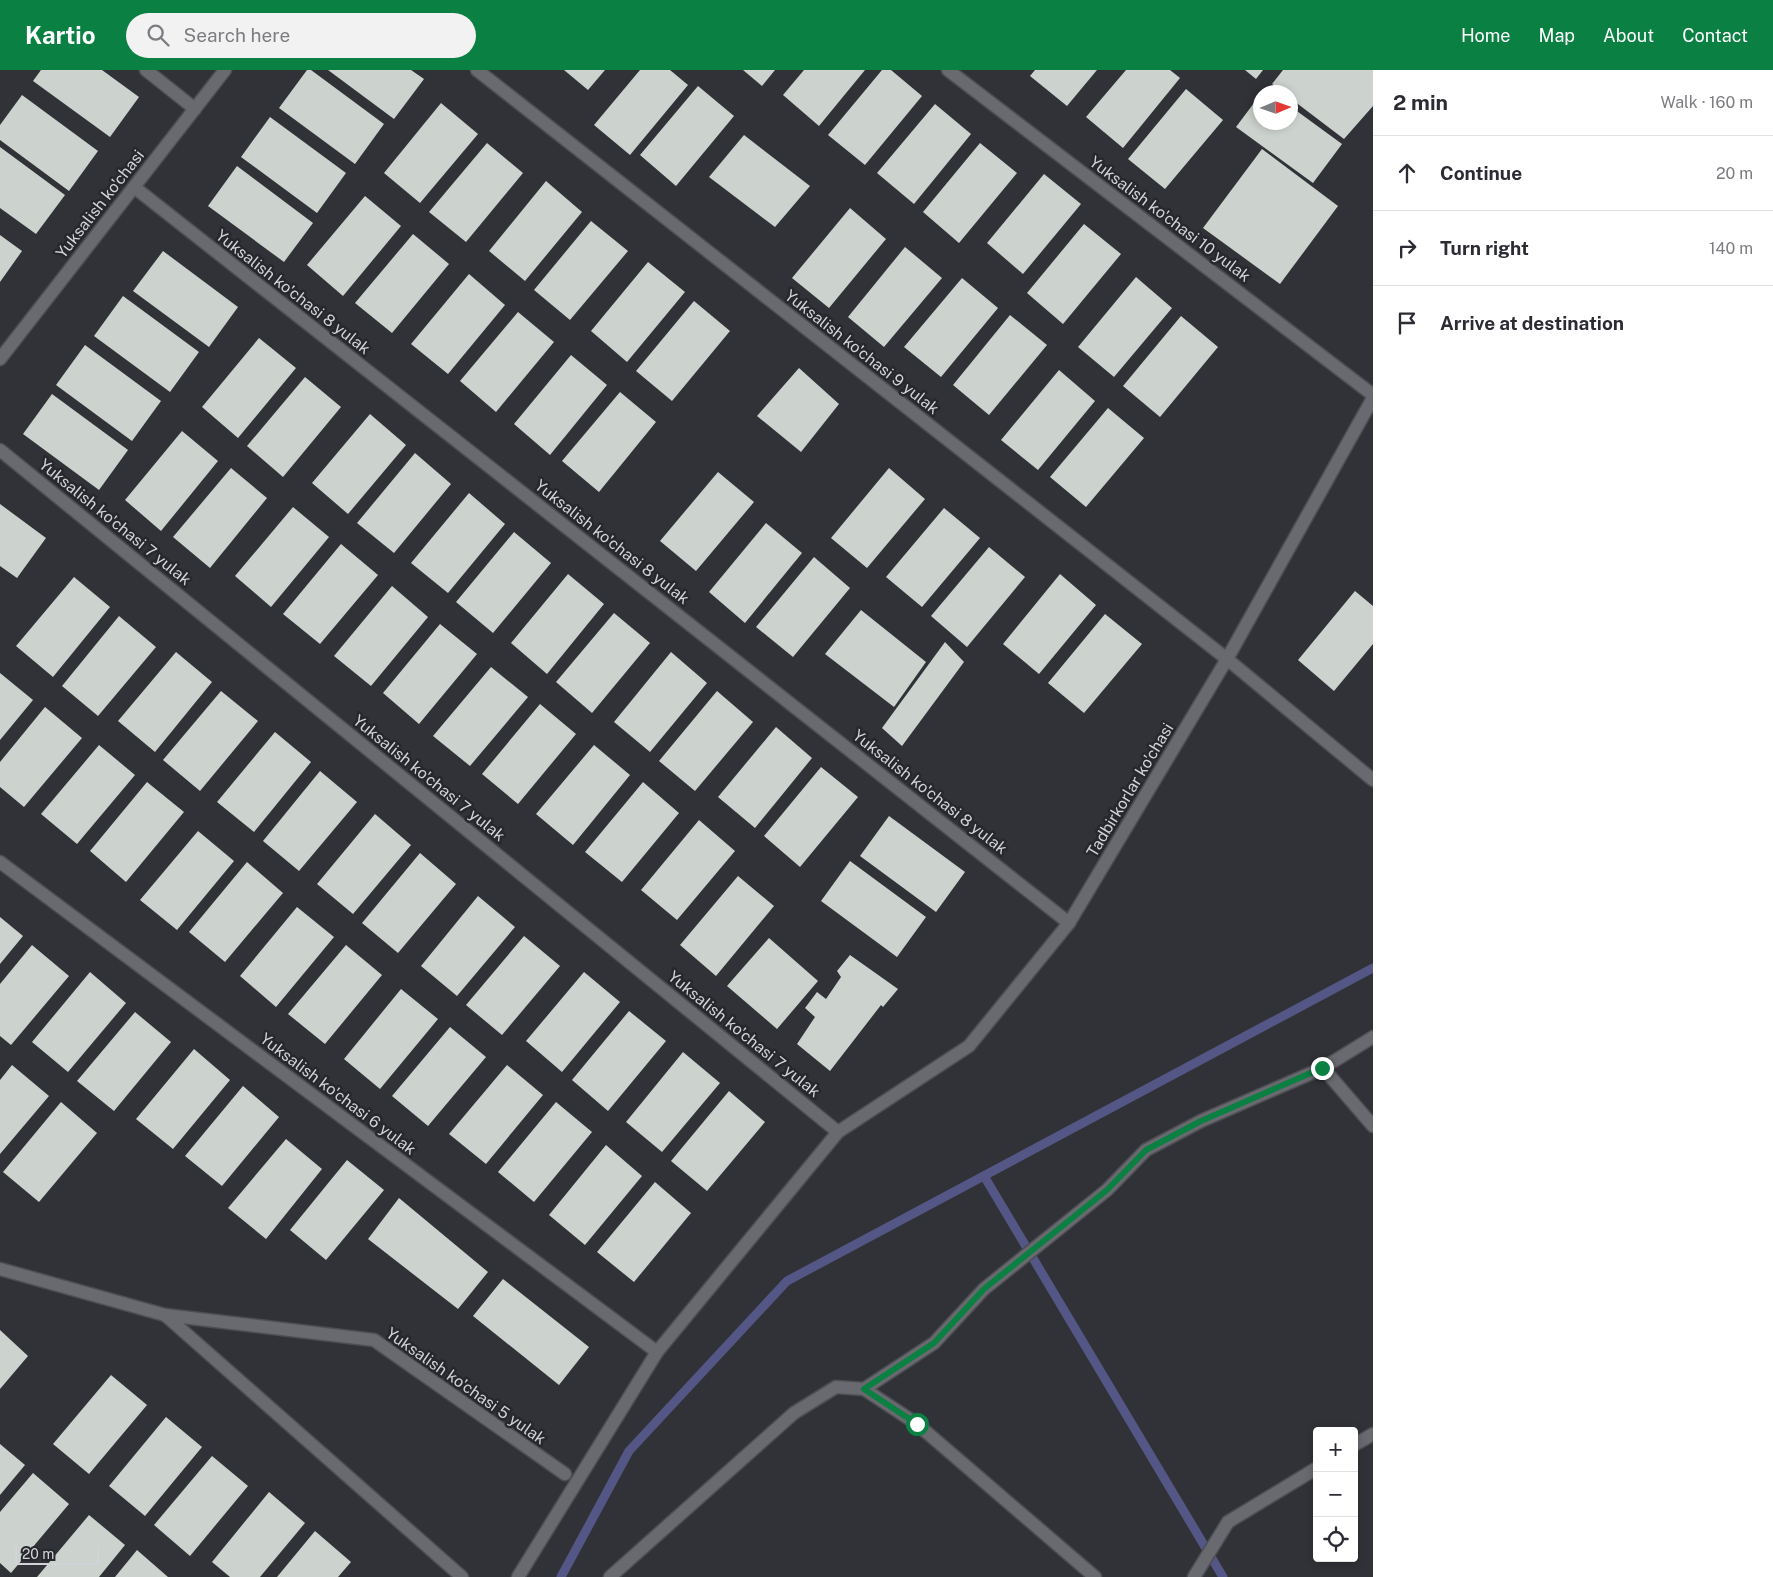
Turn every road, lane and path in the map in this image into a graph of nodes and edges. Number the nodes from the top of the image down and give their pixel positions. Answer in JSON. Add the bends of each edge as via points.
{"nodes":[{"id":1,"x":146,"y":70,"type":"edge"},
{"id":2,"x":225,"y":70,"type":"edge"},
{"id":3,"x":477,"y":70,"type":"edge"},
{"id":4,"x":948,"y":70,"type":"edge"},
{"id":5,"x":195,"y":109,"type":"junction"},
{"id":6,"x":134,"y":187,"type":"junction"},
{"id":7,"x":0,"y":359,"type":"edge"},
{"id":8,"x":1373,"y":397,"type":"edge"},
{"id":9,"x":0,"y":450,"type":"edge"},
{"id":10,"x":1227,"y":659,"type":"junction"},
{"id":11,"x":1373,"y":780,"type":"edge"},
{"id":12,"x":0,"y":862,"type":"edge"},
{"id":13,"x":1069,"y":923,"type":"junction"},
{"id":14,"x":1373,"y":1037,"type":"edge"},
{"id":15,"x":1322,"y":1068,"type":"junction"},
{"id":16,"x":1373,"y":1126,"type":"edge"},
{"id":17,"x":838,"y":1132,"type":"junction"},
{"id":18,"x":0,"y":1269,"type":"edge"},
{"id":19,"x":166,"y":1315,"type":"junction"},
{"id":20,"x":657,"y":1352,"type":"junction"},
{"id":21,"x":864,"y":1389,"type":"junction"},
{"id":22,"x":1373,"y":1434,"type":"edge"},
{"id":23,"x":1358,"y":1443,"type":"edge"},
{"id":24,"x":1313,"y":1470,"type":"edge"},
{"id":25,"x":564,"y":1474,"type":"dead end"},
{"id":26,"x":462,"y":1577,"type":"edge"},
{"id":27,"x":518,"y":1577,"type":"edge"},
{"id":28,"x":610,"y":1577,"type":"edge"},
{"id":29,"x":1095,"y":1577,"type":"edge"},
{"id":30,"x":1194,"y":1577,"type":"edge"}],
"edges":[{"from":1,"to":5,"type":"street"},
{"from":2,"to":5,"type":"street","name":"Yuksalish ko'chasi"},
{"from":3,"to":10,"type":"street","name":"Yuksalish ko'chasi 9 yulak"},
{"from":4,"to":8,"type":"street","name":"Yuksalish ko'chasi 10 yulak"},
{"from":5,"to":6,"type":"street","name":"Yuksalish ko'chasi"},
{"from":6,"to":7,"type":"street","name":"Yuksalish ko'chasi"},
{"from":6,"to":13,"type":"street","name":"Yuksalish ko'chasi 8 yulak"},
{"from":8,"to":10,"type":"street","name":"Tadbirkorlar ko'chasi"},
{"from":9,"to":17,"type":"street","name":"Yuksalish ko'chasi 7 yulak"},
{"from":10,"to":11,"type":"street","name":"Yuksalish ko'chasi 9 yulak"},
{"from":10,"to":13,"type":"street","name":"Tadbirkorlar ko'chasi"},
{"from":12,"to":20,"type":"street","name":"Yuksalish ko'chasi 6 yulak"},
{"from":13,"to":17,"type":"street","name":"Tadbirkorlar ko'chasi","via":[[969,1046]]},
{"from":14,"to":15,"type":"street"},
{"from":15,"to":16,"type":"street"},
{"from":15,"to":21,"type":"street","via":[[1201,1121],[1146,1150],[1107,1190],[984,1289],[934,1343]]},
{"from":17,"to":20,"type":"street","name":"Tadbirkorlar ko'chasi"},
{"from":18,"to":19,"type":"street","name":"Yuksalish ko'chasi 5 yulak"},
{"from":19,"to":25,"type":"street","name":"Yuksalish ko'chasi 5 yulak","via":[[374,1340]]},
{"from":19,"to":26,"type":"street","name":"Yuksalish ko'chasi 5 yulak"},
{"from":20,"to":27,"type":"street","name":"Tadbirkorlar ko'chasi"},
{"from":21,"to":28,"type":"street","via":[[836,1387],[794,1413]]},
{"from":21,"to":29,"type":"street","via":[[917,1424]]},
{"from":22,"to":23,"type":"street"},
{"from":24,"to":30,"type":"street","via":[[1228,1522]]}]}
